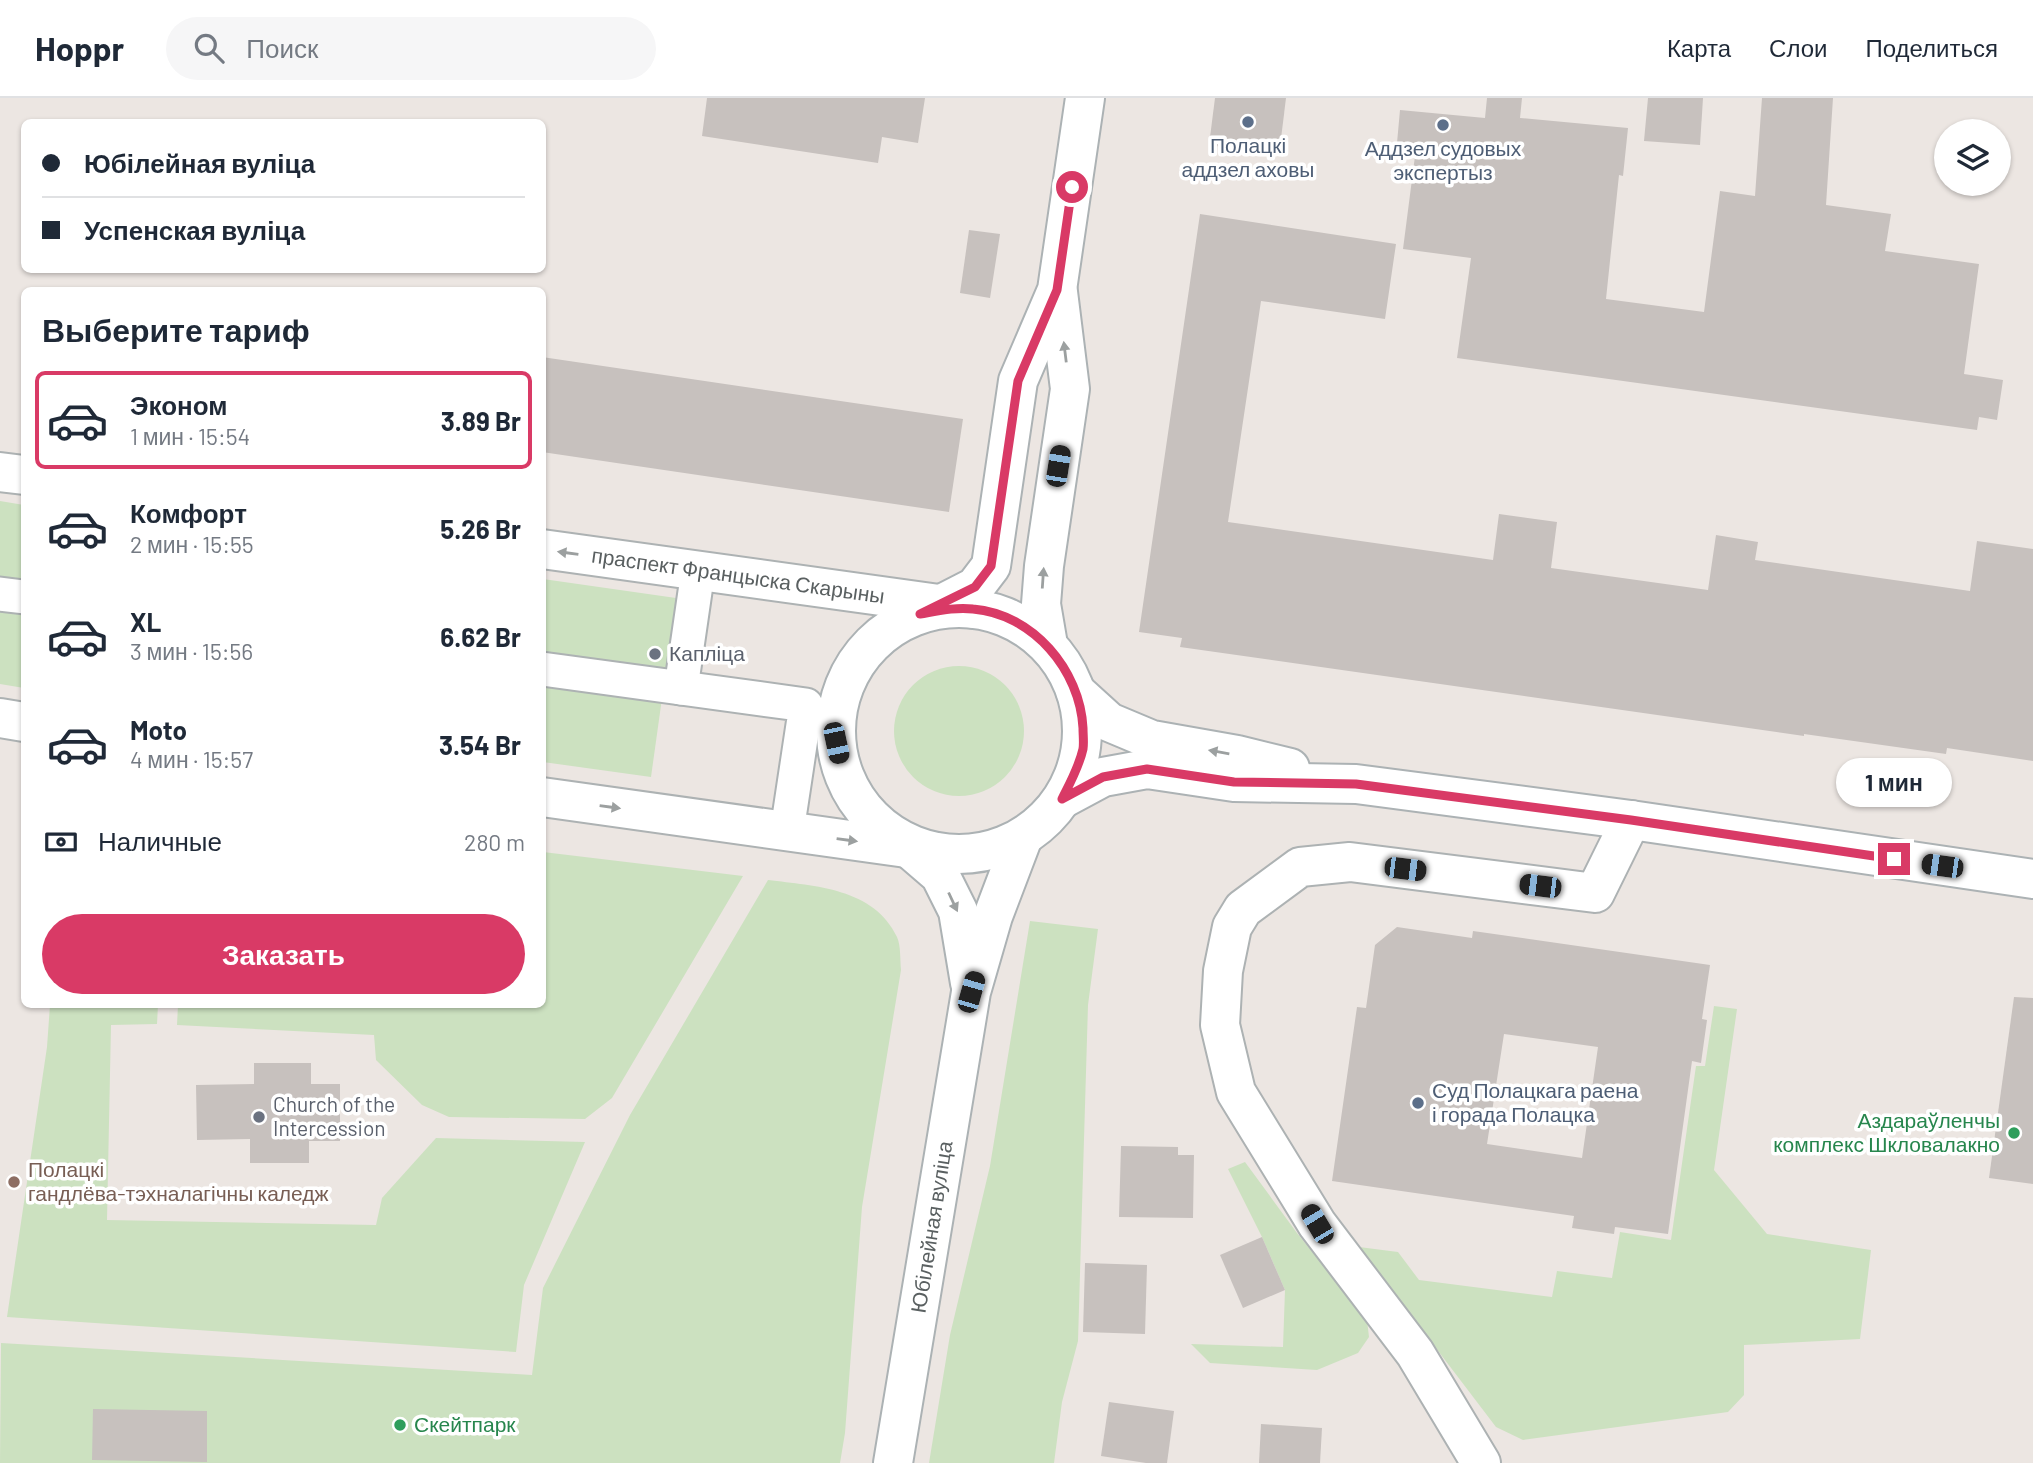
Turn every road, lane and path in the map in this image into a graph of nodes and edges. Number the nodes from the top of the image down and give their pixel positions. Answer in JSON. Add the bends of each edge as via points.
{"nodes":[{"id":1,"x":1085,"y":98,"type":"edge"},
{"id":2,"x":1057,"y":290,"type":"junction"},
{"id":3,"x":0,"y":472,"type":"edge"},
{"id":4,"x":21,"y":475,"type":"edge"},
{"id":5,"x":546,"y":550,"type":"edge"},
{"id":6,"x":698,"y":571,"type":"junction"},
{"id":7,"x":0,"y":594,"type":"edge"},
{"id":8,"x":21,"y":597,"type":"edge"},
{"id":9,"x":946,"y":609,"type":"junction"},
{"id":10,"x":1048,"y":645,"type":"junction"},
{"id":11,"x":546,"y":670,"type":"edge"},
{"id":12,"x":681,"y":688,"type":"junction"},
{"id":13,"x":1076,"y":692,"type":"junction"},
{"id":14,"x":0,"y":718,"type":"edge"},
{"id":15,"x":21,"y":722,"type":"edge"},
{"id":16,"x":1356,"y":784,"type":"junction"},
{"id":17,"x":546,"y":798,"type":"edge"},
{"id":18,"x":1062,"y":799,"type":"junction"},
{"id":19,"x":1631,"y":820,"type":"junction"},
{"id":20,"x":787,"y":831,"type":"junction"},
{"id":21,"x":1023,"y":836,"type":"junction"},
{"id":22,"x":916,"y":846,"type":"junction"},
{"id":23,"x":2033,"y":879,"type":"edge"},
{"id":24,"x":971,"y":992,"type":"junction"},
{"id":25,"x":893,"y":1463,"type":"edge"},
{"id":26,"x":1481,"y":1463,"type":"edge"}],
"edges":[{"from":1,"to":2,"type":"main road"},
{"from":2,"to":9,"type":"main road","via":[[1018,381],[991,566],[975,587]]},
{"from":10,"to":2,"type":"main road","one_way":true,"via":[[1041,604],[1044,566],[1070,388]]},
{"from":3,"to":4,"type":"main road"},
{"from":6,"to":5,"type":"main road","name":"праспект Францыска Скарыны","one_way":true},
{"from":6,"to":9,"type":"main road","name":"праспект Францыска Скарыны"},
{"from":6,"to":12,"type":"street"},
{"from":7,"to":8,"type":"street"},
{"from":9,"to":10,"type":"main road","via":[[1002,616]]},
{"from":9,"to":22,"type":"main road","via":[[895,626],[873,643],[849,676],[836,716],[836,743],[853,795],[870,817]]},
{"from":10,"to":13,"type":"main road"},
{"from":11,"to":12,"type":"street"},
{"from":12,"to":20,"type":"street","via":[[806,705]]},
{"from":16,"to":13,"type":"main road","one_way":true,"via":[[1152,740],[1109,722]]},
{"from":13,"to":18,"type":"main road","via":[[1083,748]]},
{"from":14,"to":15,"type":"main road"},
{"from":16,"to":18,"type":"main road","via":[[1234,782],[1147,769],[1103,777]]},
{"from":16,"to":19,"type":"main road"},
{"from":17,"to":20,"type":"main road","one_way":true},
{"from":18,"to":21,"type":"main road","via":[[1045,820]]},
{"from":19,"to":23,"type":"main road"},
{"from":19,"to":26,"type":"main road","via":[[1595,893],[1350,862],[1300,867],[1243,909],[1233,927],[1223,971],[1220,1025],[1237,1092],[1317,1224],[1415,1353]]},
{"from":20,"to":22,"type":"main road","one_way":true},
{"from":21,"to":22,"type":"main road","via":[[971,854]]},
{"from":21,"to":24,"type":"main road","name":"Юбілейная вуліца"},
{"from":22,"to":24,"type":"main road","name":"Юбілейная вуліца","one_way":true,"via":[[940,875],[958,911]]},
{"from":24,"to":25,"type":"main road","name":"Юбілейная вуліца"}]}
